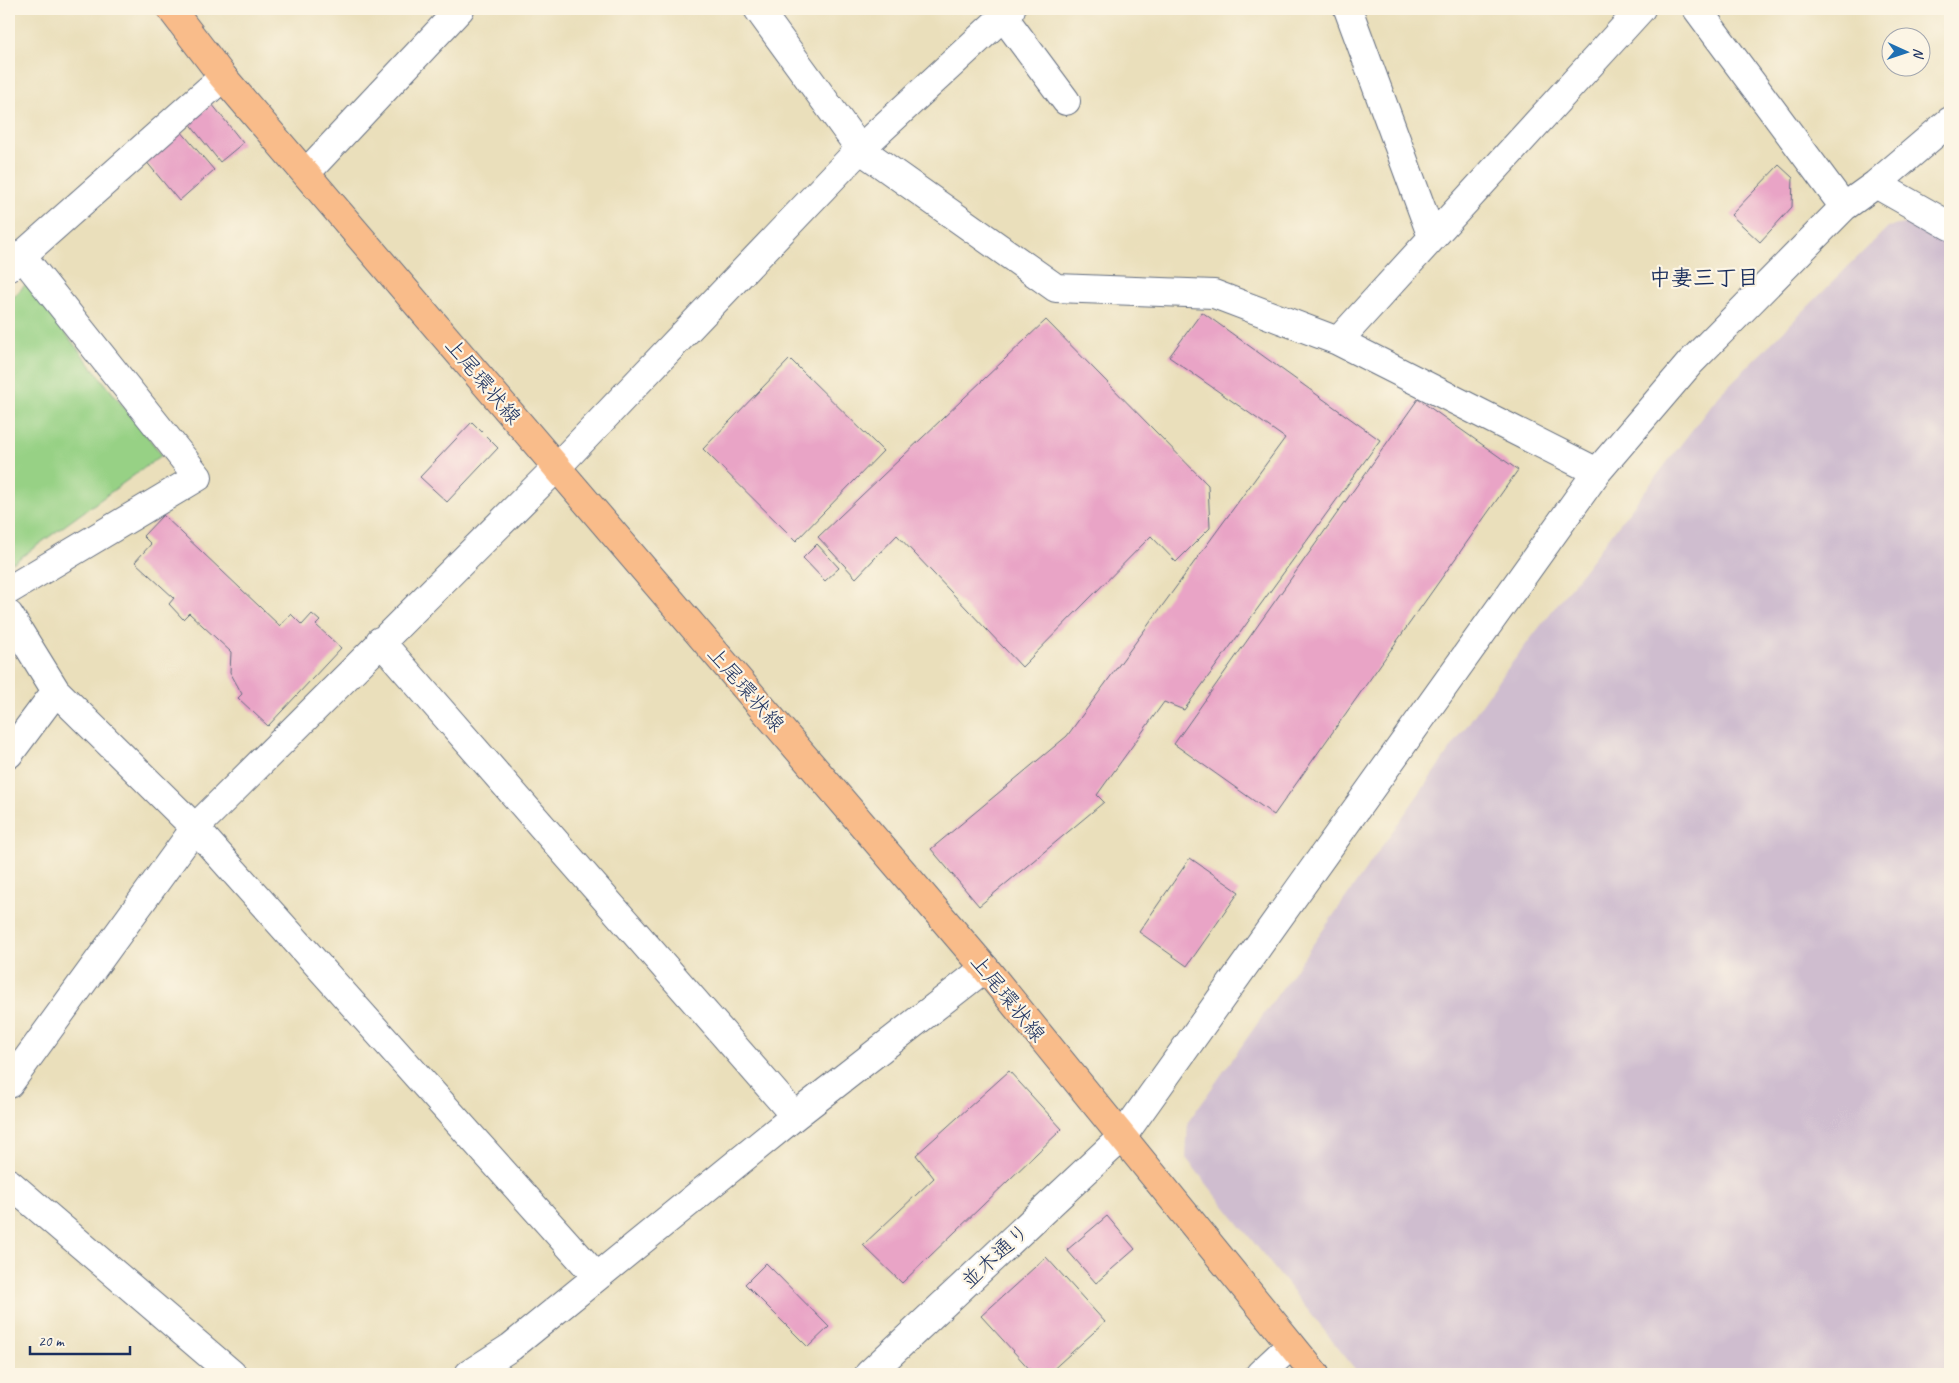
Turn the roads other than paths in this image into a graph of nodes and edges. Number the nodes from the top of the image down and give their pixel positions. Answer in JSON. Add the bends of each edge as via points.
{"nodes":[{"id":1,"x":171,"y":9,"type":"edge"},
{"id":2,"x":460,"y":9,"type":"edge"},
{"id":3,"x":758,"y":9,"type":"edge"},
{"id":4,"x":1348,"y":9,"type":"edge"},
{"id":5,"x":1641,"y":9,"type":"edge"},
{"id":6,"x":1697,"y":9,"type":"edge"},
{"id":7,"x":1007,"y":12,"type":"edge"},
{"id":8,"x":223,"y":77,"type":"junction"},
{"id":9,"x":1066,"y":101,"type":"dead end"},
{"id":10,"x":1950,"y":121,"type":"edge"},
{"id":11,"x":860,"y":149,"type":"junction"},
{"id":12,"x":306,"y":173,"type":"junction"},
{"id":13,"x":1876,"y":184,"type":"junction"},
{"id":14,"x":1844,"y":207,"type":"junction"},
{"id":15,"x":1950,"y":226,"type":"edge"},
{"id":16,"x":1432,"y":237,"type":"junction"},
{"id":17,"x":15,"y":262,"type":"edge"},
{"id":18,"x":1338,"y":341,"type":"junction"},
{"id":19,"x":556,"y":468,"type":"junction"},
{"id":20,"x":1597,"y":472,"type":"junction"},
{"id":21,"x":9,"y":590,"type":"edge"},
{"id":22,"x":9,"y":615,"type":"edge"},
{"id":23,"x":380,"y":641,"type":"junction"},
{"id":24,"x":56,"y":691,"type":"junction"},
{"id":25,"x":9,"y":754,"type":"edge"},
{"id":26,"x":195,"y":828,"type":"junction"},
{"id":27,"x":985,"y":968,"type":"junction"},
{"id":28,"x":9,"y":1084,"type":"edge"},
{"id":29,"x":794,"y":1116,"type":"junction"},
{"id":30,"x":1122,"y":1137,"type":"junction"},
{"id":31,"x":14,"y":1197,"type":"edge"},
{"id":32,"x":597,"y":1277,"type":"junction"},
{"id":33,"x":1291,"y":1345,"type":"junction"},
{"id":34,"x":232,"y":1374,"type":"edge"},
{"id":35,"x":469,"y":1374,"type":"edge"},
{"id":36,"x":869,"y":1374,"type":"edge"},
{"id":37,"x":1260,"y":1374,"type":"edge"},
{"id":38,"x":1315,"y":1374,"type":"edge"}],
"edges":[{"from":1,"to":8,"type":"main road","name":"上尾環状線"},
{"from":2,"to":12,"type":"street"},
{"from":3,"to":11,"type":"street"},
{"from":4,"to":16,"type":"street"},
{"from":5,"to":16,"type":"street"},
{"from":6,"to":14,"type":"street"},
{"from":7,"to":9,"type":"street"},
{"from":7,"to":11,"type":"street"},
{"from":8,"to":12,"type":"main road","name":"上尾環状線"},
{"from":8,"to":17,"type":"street"},
{"from":10,"to":13,"type":"street","name":"並木通り"},
{"from":11,"to":18,"type":"street","via":[[1056,288],[1214,294]]},
{"from":11,"to":19,"type":"street"},
{"from":12,"to":19,"type":"main road","name":"上尾環状線"},
{"from":13,"to":14,"type":"street","name":"並木通り"},
{"from":13,"to":15,"type":"street"},
{"from":14,"to":20,"type":"street","name":"並木通り","via":[[1690,363]]},
{"from":16,"to":18,"type":"street"},
{"from":17,"to":21,"type":"street","via":[[198,477]]},
{"from":18,"to":20,"type":"street"},
{"from":19,"to":23,"type":"street"},
{"from":19,"to":27,"type":"main road","name":"上尾環状線"},
{"from":20,"to":30,"type":"street","name":"並木通り"},
{"from":22,"to":24,"type":"street"},
{"from":23,"to":26,"type":"street"},
{"from":23,"to":29,"type":"street"},
{"from":24,"to":25,"type":"street"},
{"from":24,"to":26,"type":"street"},
{"from":26,"to":28,"type":"street"},
{"from":26,"to":32,"type":"street"},
{"from":27,"to":29,"type":"street"},
{"from":27,"to":30,"type":"main road","name":"上尾環状線"},
{"from":29,"to":32,"type":"street"},
{"from":30,"to":33,"type":"main road","name":"上尾環状線"},
{"from":30,"to":36,"type":"street","name":"並木通り"},
{"from":31,"to":34,"type":"street"},
{"from":32,"to":35,"type":"street","via":[[511,1348]]},
{"from":33,"to":37,"type":"street"},
{"from":33,"to":38,"type":"main road","name":"上尾環状線"}]}
